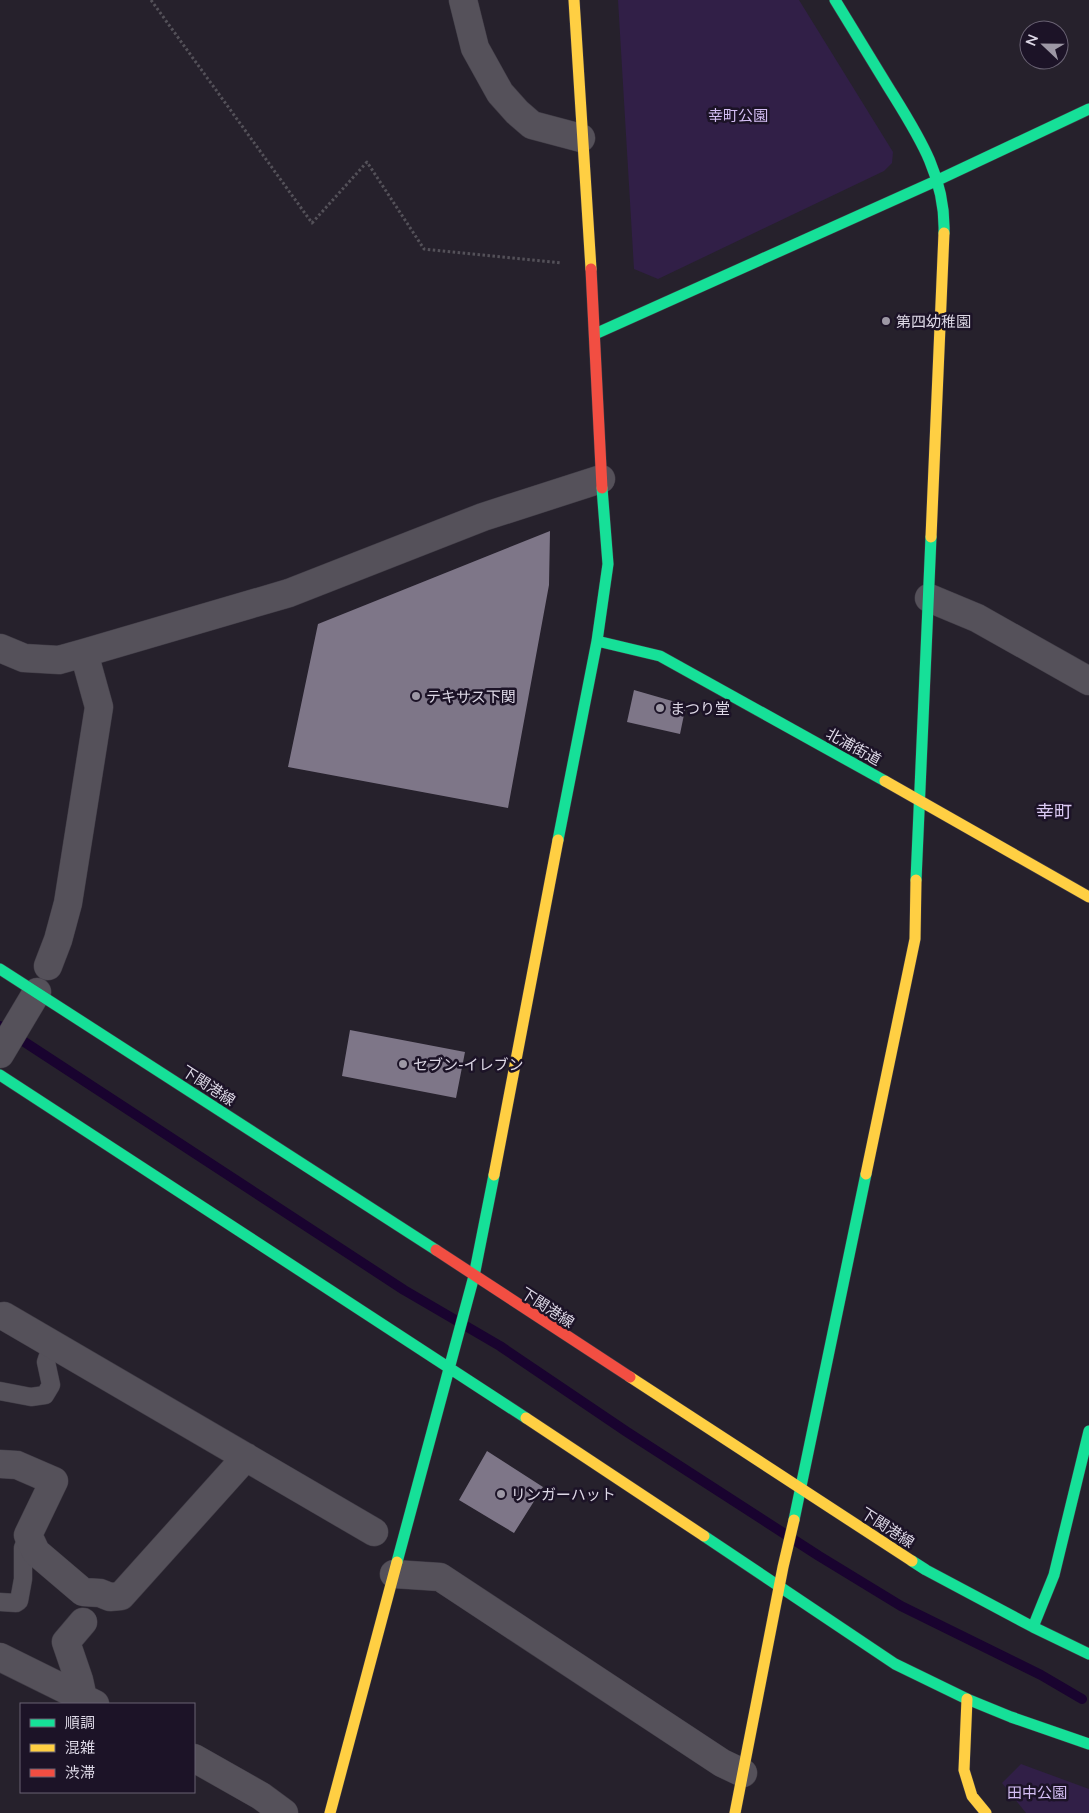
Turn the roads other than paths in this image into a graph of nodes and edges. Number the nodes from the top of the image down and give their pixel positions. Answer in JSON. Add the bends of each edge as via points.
{"nodes":[{"id":1,"x":463,"y":0,"type":"edge"},
{"id":2,"x":574,"y":0,"type":"edge"},
{"id":3,"x":835,"y":0,"type":"edge"},
{"id":4,"x":1089,"y":109,"type":"edge"},
{"id":5,"x":581,"y":138,"type":"junction"},
{"id":6,"x":938,"y":180,"type":"junction"},
{"id":7,"x":595,"y":334,"type":"junction"},
{"id":8,"x":601,"y":479,"type":"junction"},
{"id":9,"x":929,"y":598,"type":"junction"},
{"id":10,"x":597,"y":641,"type":"junction"},
{"id":11,"x":0,"y":648,"type":"edge"},
{"id":12,"x":84,"y":653,"type":"junction"},
{"id":13,"x":1089,"y":681,"type":"edge"},
{"id":14,"x":920,"y":800,"type":"junction"},
{"id":15,"x":1089,"y":897,"type":"edge"},
{"id":16,"x":48,"y":966,"type":"dead end"},
{"id":17,"x":0,"y":969,"type":"edge"},
{"id":18,"x":37,"y":992,"type":"junction"},
{"id":19,"x":0,"y":1060,"type":"edge"},
{"id":20,"x":474,"y":1276,"type":"junction"},
{"id":21,"x":2,"y":1315,"type":"edge"},
{"id":22,"x":52,"y":1344,"type":"junction"},
{"id":23,"x":450,"y":1367,"type":"junction"},
{"id":24,"x":0,"y":1391,"type":"edge"},
{"id":25,"x":1089,"y":1431,"type":"edge"},
{"id":26,"x":246,"y":1457,"type":"junction"},
{"id":27,"x":0,"y":1464,"type":"edge"},
{"id":28,"x":801,"y":1489,"type":"junction"},
{"id":29,"x":374,"y":1532,"type":"dead end"},
{"id":30,"x":28,"y":1534,"type":"junction"},
{"id":31,"x":394,"y":1574,"type":"junction"},
{"id":32,"x":780,"y":1588,"type":"junction"},
{"id":33,"x":0,"y":1602,"type":"edge"},
{"id":34,"x":83,"y":1622,"type":"dead end"},
{"id":35,"x":1033,"y":1627,"type":"junction"},
{"id":36,"x":1089,"y":1654,"type":"edge"},
{"id":37,"x":0,"y":1656,"type":"edge"},
{"id":38,"x":967,"y":1699,"type":"junction"},
{"id":39,"x":89,"y":1701,"type":"edge"},
{"id":40,"x":1089,"y":1744,"type":"edge"},
{"id":41,"x":195,"y":1759,"type":"edge"},
{"id":42,"x":743,"y":1773,"type":"junction"},
{"id":43,"x":284,"y":1813,"type":"edge"},
{"id":44,"x":330,"y":1813,"type":"edge"},
{"id":45,"x":735,"y":1813,"type":"edge"},
{"id":46,"x":986,"y":1813,"type":"edge"}],
"edges":[{"from":1,"to":5,"type":"street","via":[[475,48],[500,93],[532,125]]},
{"from":2,"to":5,"type":"street"},
{"from":3,"to":6,"type":"street","via":[[923,143]]},
{"from":4,"to":6,"type":"street"},
{"from":5,"to":7,"type":"street"},
{"from":6,"to":7,"type":"street"},
{"from":6,"to":9,"type":"street","via":[[944,223]]},
{"from":7,"to":8,"type":"street"},
{"from":8,"to":10,"type":"street","via":[[608,564]]},
{"from":8,"to":12,"type":"street","via":[[483,517],[289,593]]},
{"from":9,"to":13,"type":"street","via":[[976,618]]},
{"from":9,"to":14,"type":"street"},
{"from":10,"to":14,"type":"street","name":"北浦街道","via":[[660,656]]},
{"from":10,"to":20,"type":"street"},
{"from":11,"to":12,"type":"street","via":[[24,658],[59,660]]},
{"from":12,"to":16,"type":"street","via":[[99,707],[68,902]]},
{"from":14,"to":15,"type":"street","name":"北浦街道"},
{"from":14,"to":28,"type":"street","via":[[915,939]]},
{"from":17,"to":18,"type":"street","name":"下関港線"},
{"from":18,"to":19,"type":"street"},
{"from":18,"to":20,"type":"street","name":"下関港線"},
{"from":19,"to":23,"type":"street"},
{"from":20,"to":23,"type":"street"},
{"from":20,"to":28,"type":"street","name":"下関港線"},
{"from":21,"to":22,"type":"street"},
{"from":22,"to":24,"type":"lane","via":[[46,1362],[51,1384],[45,1395],[31,1397]]},
{"from":22,"to":26,"type":"street"},
{"from":23,"to":31,"type":"street"},
{"from":23,"to":32,"type":"street"},
{"from":25,"to":35,"type":"street","via":[[1054,1575]]},
{"from":26,"to":29,"type":"street"},
{"from":26,"to":30,"type":"street","via":[[121,1596],[83,1592],[36,1552]]},
{"from":27,"to":30,"type":"street","via":[[17,1465],[54,1481]]},
{"from":28,"to":32,"type":"street"},
{"from":28,"to":35,"type":"street","name":"下関港線","via":[[926,1570]]},
{"from":30,"to":33,"type":"lane","via":[[23,1548],[19,1601]]},
{"from":31,"to":42,"type":"street","via":[[440,1577],[722,1763]]},
{"from":31,"to":44,"type":"street"},
{"from":32,"to":38,"type":"street","via":[[895,1664]]},
{"from":32,"to":42,"type":"street"},
{"from":34,"to":39,"type":"street","via":[[66,1642]]},
{"from":35,"to":36,"type":"street","name":"下関港線"},
{"from":37,"to":39,"type":"street"},
{"from":38,"to":40,"type":"street"},
{"from":38,"to":46,"type":"street","via":[[964,1770],[972,1796]]},
{"from":41,"to":43,"type":"street","via":[[261,1796]]},
{"from":42,"to":45,"type":"street"}]}
